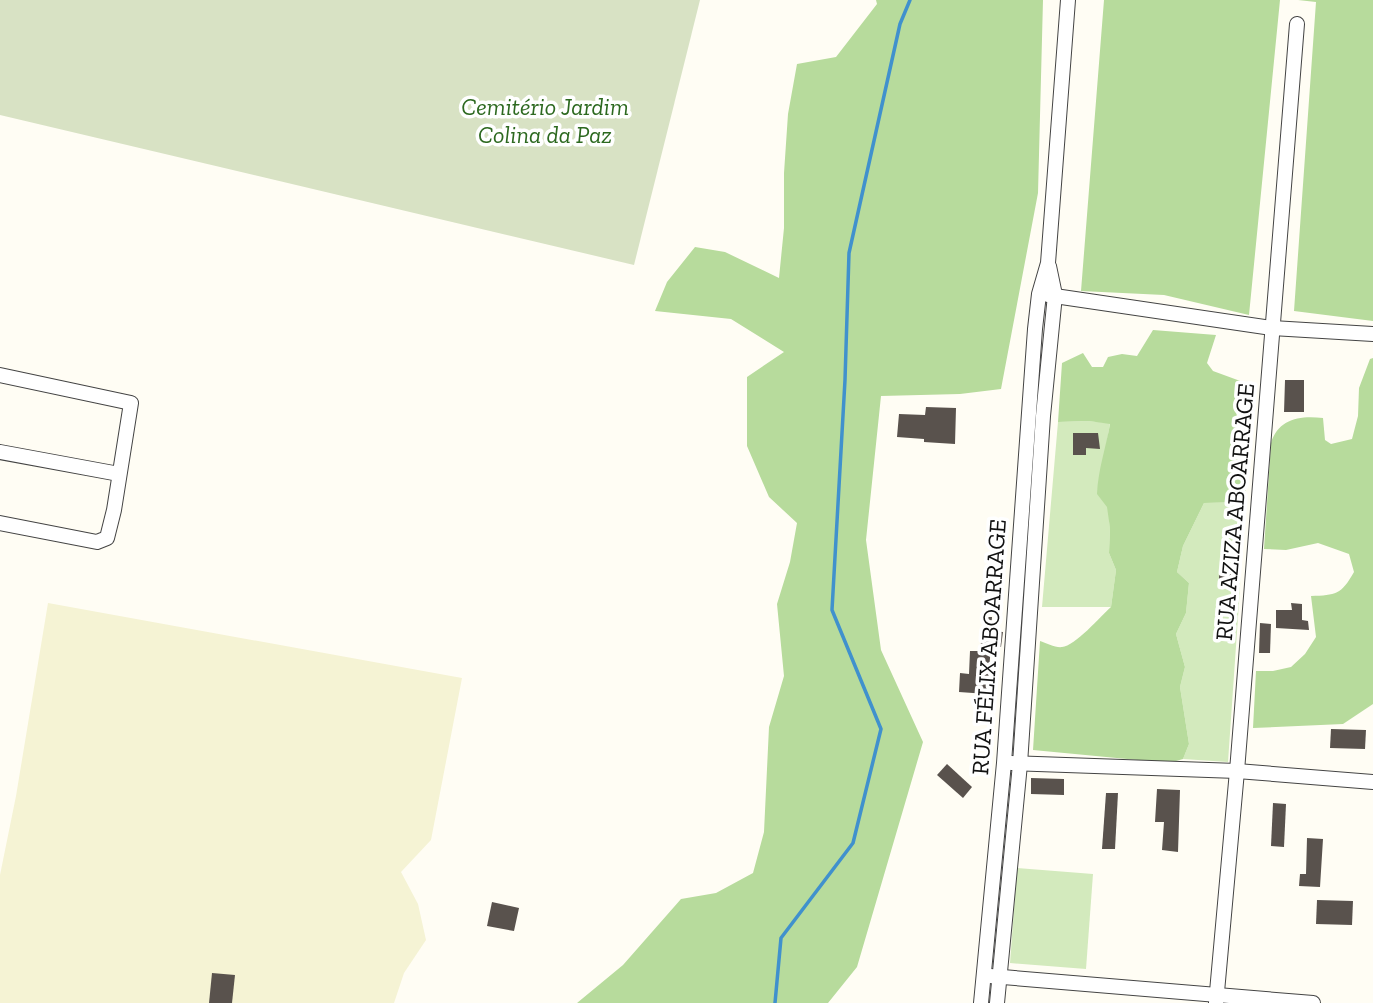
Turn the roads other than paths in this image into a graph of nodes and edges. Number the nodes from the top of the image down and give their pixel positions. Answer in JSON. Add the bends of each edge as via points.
{"nodes":[{"id":1,"x":1068,"y":0,"type":"edge"},
{"id":2,"x":1297,"y":24,"type":"dead end"},
{"id":3,"x":1048,"y":263,"type":"junction"},
{"id":4,"x":1039,"y":294,"type":"junction"},
{"id":5,"x":1055,"y":295,"type":"junction"},
{"id":6,"x":1272,"y":328,"type":"junction"},
{"id":7,"x":1373,"y":334,"type":"edge"},
{"id":8,"x":0,"y":375,"type":"edge"},
{"id":9,"x":0,"y":452,"type":"edge"},
{"id":10,"x":119,"y":474,"type":"junction"},
{"id":11,"x":0,"y":523,"type":"edge"},
{"id":12,"x":1004,"y":763,"type":"junction"},
{"id":13,"x":1020,"y":764,"type":"junction"},
{"id":14,"x":1237,"y":771,"type":"junction"},
{"id":15,"x":1373,"y":782,"type":"edge"},
{"id":16,"x":991,"y":976,"type":"junction"},
{"id":17,"x":1216,"y":999,"type":"edge"},
{"id":18,"x":981,"y":1003,"type":"edge"},
{"id":19,"x":997,"y":1003,"type":"edge"},
{"id":20,"x":1313,"y":1003,"type":"edge"}],
"edges":[{"from":1,"to":3,"type":"street"},
{"from":2,"to":6,"type":"street","name":"RUA AZIZA ABOARRAGE"},
{"from":3,"to":4,"type":"street","name":"RUA FÉLIX ABOARRAGE"},
{"from":3,"to":5,"type":"street","name":"RUA FÉLIX ABOARRAGE"},
{"from":4,"to":5,"type":"street"},
{"from":4,"to":12,"type":"street","name":"RUA FÉLIX ABOARRAGE"},
{"from":5,"to":6,"type":"street"},
{"from":5,"to":13,"type":"street","name":"RUA FÉLIX ABOARRAGE"},
{"from":6,"to":7,"type":"street"},
{"from":6,"to":14,"type":"street","name":"RUA AZIZA ABOARRAGE"},
{"from":8,"to":10,"type":"street","via":[[131,403]]},
{"from":9,"to":10,"type":"street"},
{"from":10,"to":11,"type":"street","via":[[107,538],[97,542]]},
{"from":12,"to":13,"type":"street"},
{"from":12,"to":16,"type":"street","name":"RUA FÉLIX ABOARRAGE"},
{"from":13,"to":14,"type":"street"},
{"from":13,"to":16,"type":"street","name":"RUA FÉLIX ABOARRAGE"},
{"from":14,"to":15,"type":"street"},
{"from":14,"to":17,"type":"street","name":"RUA AZIZA ABOARRAGE"},
{"from":16,"to":17,"type":"street"},
{"from":16,"to":18,"type":"street","name":"RUA FÉLIX ABOARRAGE"},
{"from":16,"to":19,"type":"street","name":"RUA FÉLIX ABOARRAGE"},
{"from":17,"to":20,"type":"street"}]}
